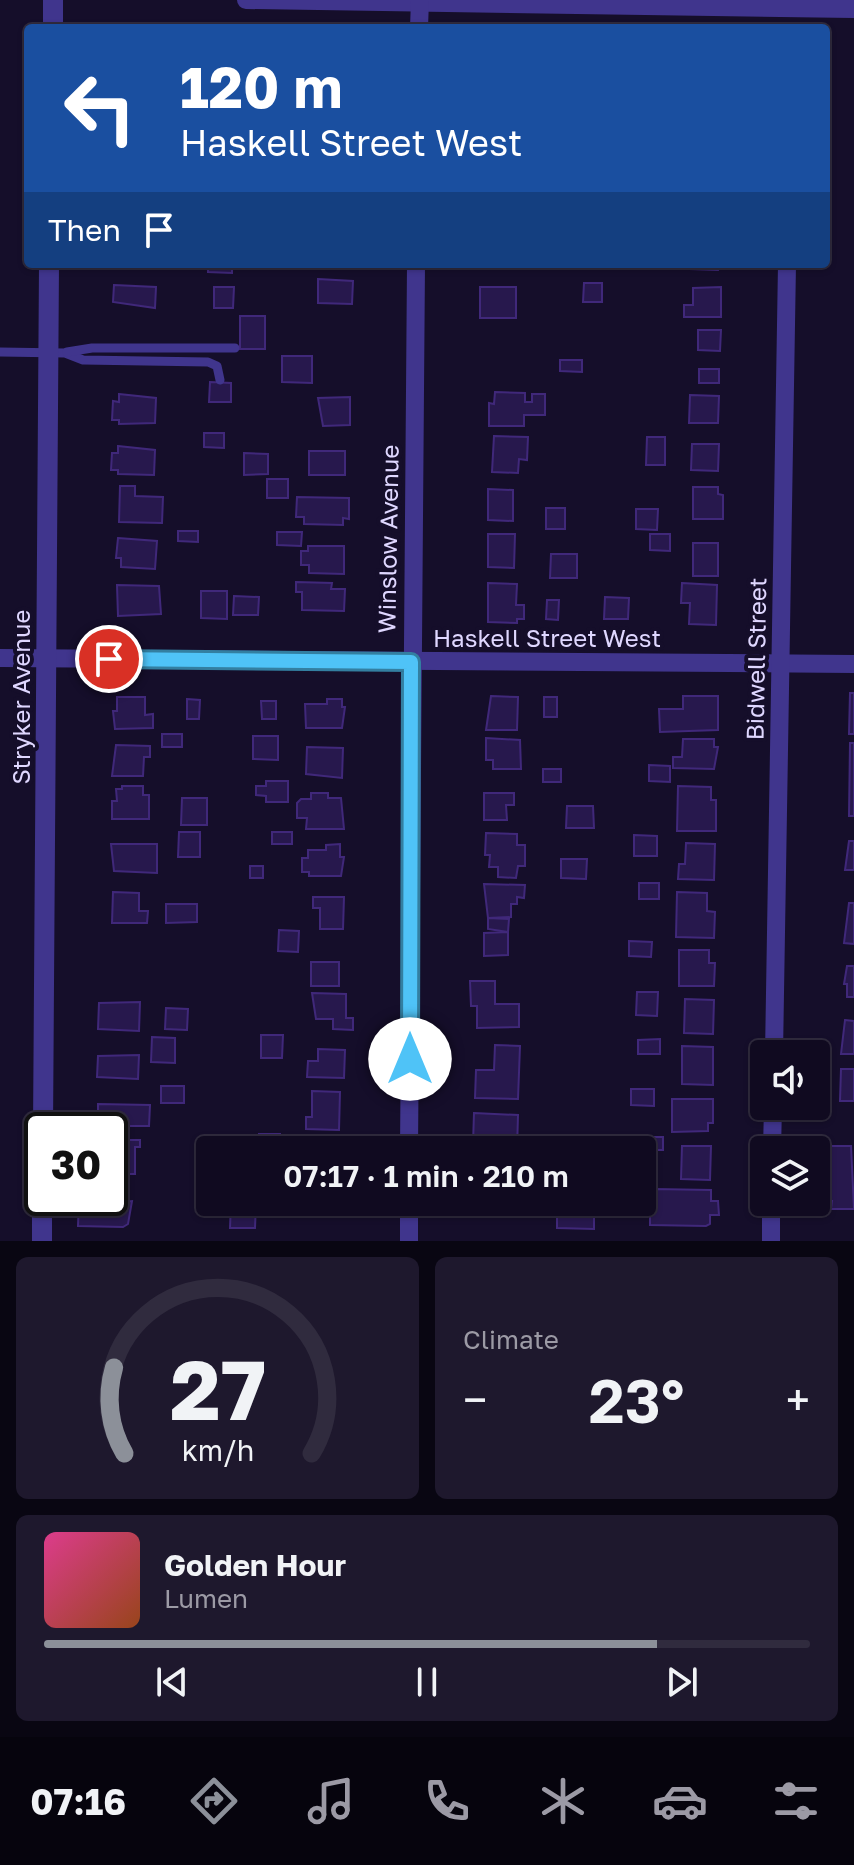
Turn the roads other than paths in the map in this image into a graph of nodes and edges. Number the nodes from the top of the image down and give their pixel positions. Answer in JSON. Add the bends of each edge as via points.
{"nodes":[{"id":1,"x":53,"y":0,"type":"edge"},
{"id":2,"x":246,"y":0,"type":"edge"},
{"id":3,"x":420,"y":2,"type":"edge"},
{"id":4,"x":790,"y":4,"type":"edge"},
{"id":5,"x":854,"y":9,"type":"edge"},
{"id":6,"x":53,"y":24,"type":"edge"},
{"id":7,"x":419,"y":24,"type":"edge"},
{"id":8,"x":49,"y":268,"type":"edge"},
{"id":9,"x":416,"y":268,"type":"edge"},
{"id":10,"x":787,"y":268,"type":"edge"},
{"id":11,"x":235,"y":348,"type":"dead end"},
{"id":12,"x":0,"y":352,"type":"edge"},
{"id":13,"x":56,"y":352,"type":"junction"},
{"id":14,"x":220,"y":380,"type":"dead end"},
{"id":15,"x":0,"y":658,"type":"edge"},
{"id":16,"x":49,"y":659,"type":"junction"},
{"id":17,"x":411,"y":662,"type":"junction"},
{"id":18,"x":782,"y":664,"type":"junction"},
{"id":19,"x":854,"y":664,"type":"edge"},
{"id":20,"x":774,"y":1040,"type":"edge"},
{"id":21,"x":43,"y":1112,"type":"edge"},
{"id":22,"x":409,"y":1136,"type":"edge"},
{"id":23,"x":42,"y":1216,"type":"edge"},
{"id":24,"x":409,"y":1216,"type":"edge"},
{"id":25,"x":771,"y":1216,"type":"edge"},
{"id":26,"x":42,"y":1241,"type":"edge"},
{"id":27,"x":409,"y":1241,"type":"edge"},
{"id":28,"x":771,"y":1241,"type":"edge"}],
"edges":[{"from":1,"to":6,"type":"street"},
{"from":2,"to":3,"type":"street"},
{"from":3,"to":4,"type":"street"},
{"from":3,"to":7,"type":"street"},
{"from":4,"to":5,"type":"street"},
{"from":8,"to":13,"type":"street","name":"Stryker Avenue"},
{"from":9,"to":17,"type":"street","name":"Winslow Avenue"},
{"from":10,"to":18,"type":"street","name":"Bidwell Street"},
{"from":11,"to":13,"type":"lane"},
{"from":12,"to":13,"type":"lane"},
{"from":13,"to":14,"type":"lane","via":[[83,360],[208,362],[217,366]]},
{"from":13,"to":16,"type":"street","name":"Stryker Avenue"},
{"from":15,"to":16,"type":"street","name":"Haskell Street West"},
{"from":16,"to":17,"type":"street","name":"Haskell Street West"},
{"from":16,"to":21,"type":"street","name":"Stryker Avenue"},
{"from":17,"to":18,"type":"street","name":"Haskell Street West"},
{"from":17,"to":22,"type":"street","name":"Winslow Avenue"},
{"from":18,"to":19,"type":"street","name":"Haskell Street West"},
{"from":18,"to":20,"type":"street","name":"Bidwell Street"},
{"from":23,"to":26,"type":"street"},
{"from":24,"to":27,"type":"street"},
{"from":25,"to":28,"type":"street"}]}
